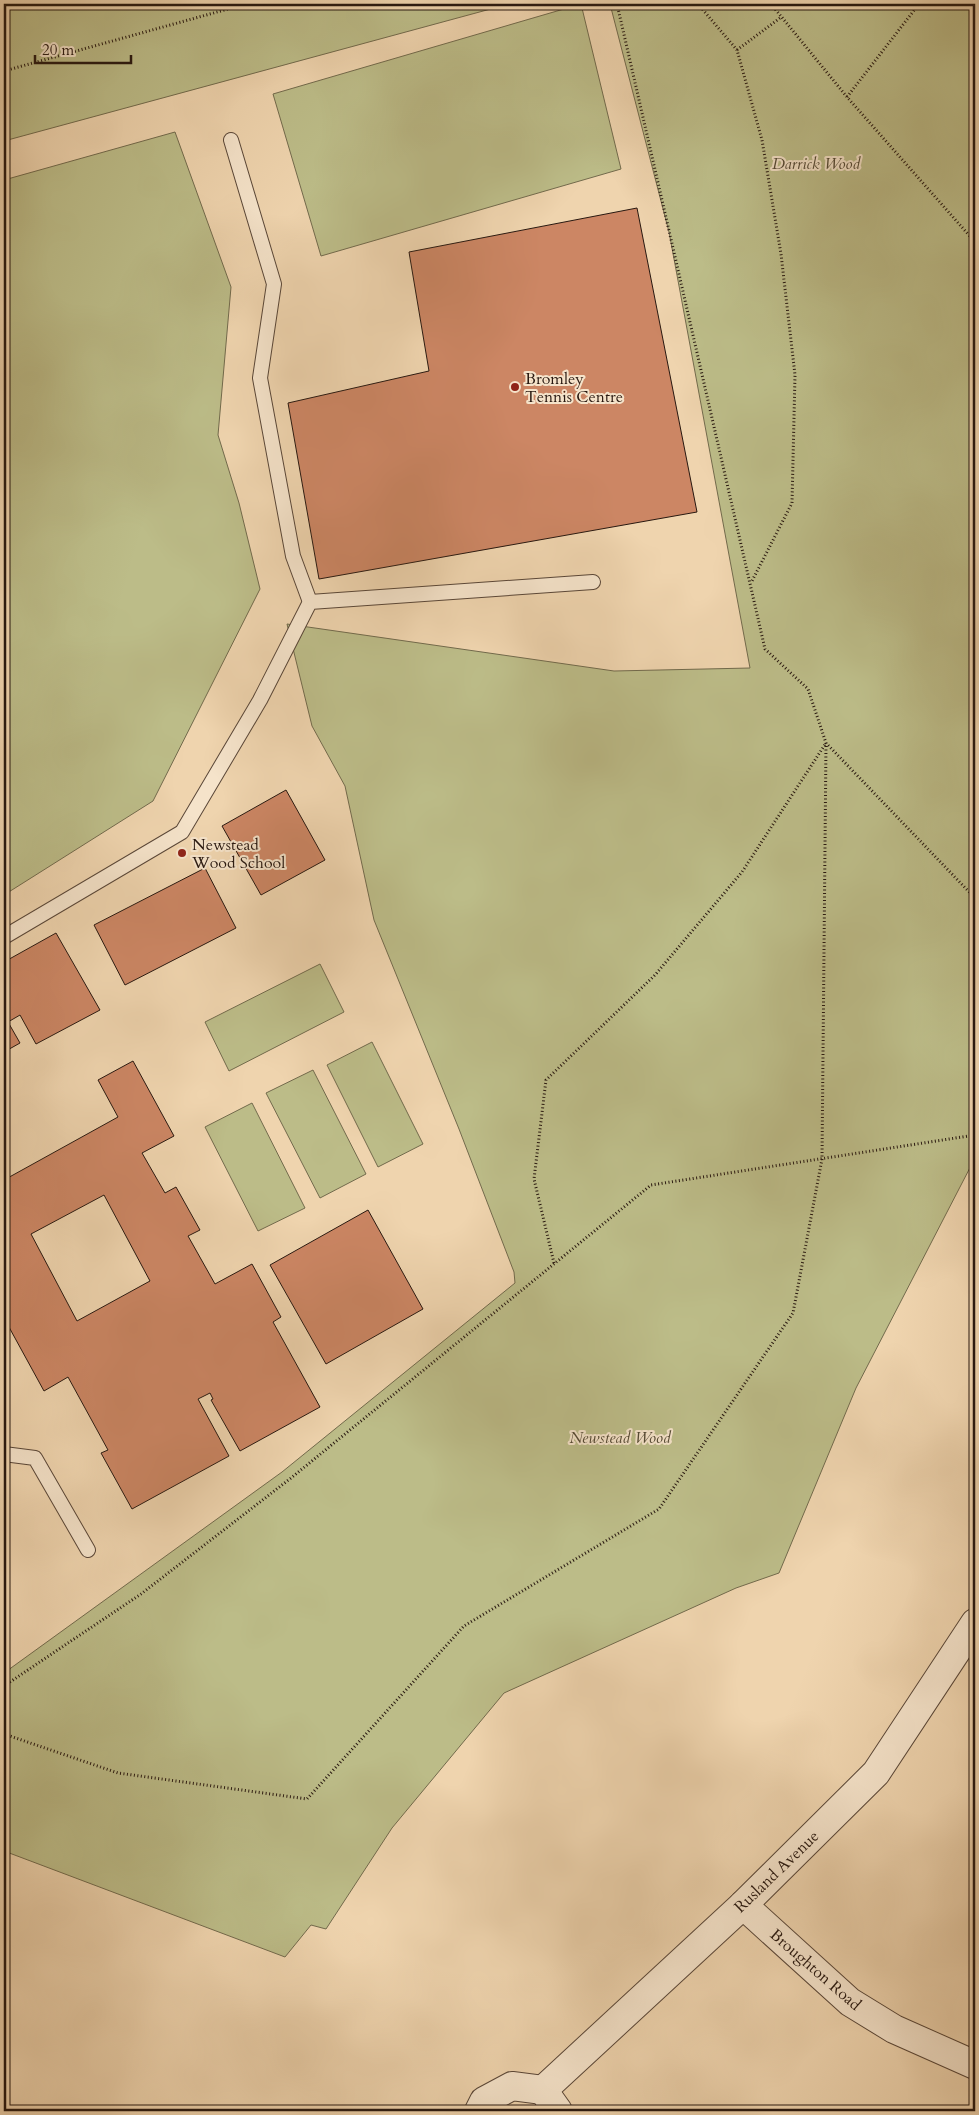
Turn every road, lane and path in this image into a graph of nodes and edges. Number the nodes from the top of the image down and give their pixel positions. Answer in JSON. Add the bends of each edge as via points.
{"nodes":[{"id":1,"x":246,"y":4,"type":"edge"},
{"id":2,"x":617,"y":4,"type":"edge"},
{"id":3,"x":698,"y":4,"type":"edge"},
{"id":4,"x":770,"y":4,"type":"edge"},
{"id":5,"x":919,"y":4,"type":"edge"},
{"id":6,"x":780,"y":18,"type":"junction"},
{"id":7,"x":737,"y":50,"type":"junction"},
{"id":8,"x":4,"y":71,"type":"edge"},
{"id":9,"x":847,"y":97,"type":"junction"},
{"id":10,"x":230,"y":140,"type":"dead end"},
{"id":11,"x":975,"y":242,"type":"edge"},
{"id":12,"x":593,"y":582,"type":"dead end"},
{"id":13,"x":750,"y":583,"type":"junction"},
{"id":14,"x":310,"y":602,"type":"junction"},
{"id":15,"x":826,"y":743,"type":"junction"},
{"id":16,"x":975,"y":898,"type":"edge"},
{"id":17,"x":4,"y":937,"type":"edge"},
{"id":18,"x":975,"y":1136,"type":"edge"},
{"id":19,"x":822,"y":1158,"type":"junction"},
{"id":20,"x":554,"y":1264,"type":"junction"},
{"id":21,"x":4,"y":1454,"type":"edge"},
{"id":22,"x":88,"y":1550,"type":"dead end"},
{"id":23,"x":975,"y":1623,"type":"edge"},
{"id":24,"x":4,"y":1686,"type":"edge"},
{"id":25,"x":4,"y":1734,"type":"edge"},
{"id":26,"x":743,"y":1905,"type":"junction"},
{"id":27,"x":975,"y":2065,"type":"edge"},
{"id":28,"x":550,"y":2101,"type":"edge"},
{"id":29,"x":479,"y":2111,"type":"edge"}],
"edges":[{"from":1,"to":8,"type":"path"},
{"from":2,"to":13,"type":"path"},
{"from":3,"to":7,"type":"path"},
{"from":4,"to":6,"type":"path"},
{"from":5,"to":9,"type":"path"},
{"from":6,"to":7,"type":"path"},
{"from":6,"to":9,"type":"path"},
{"from":7,"to":13,"type":"path","via":[[762,140],[782,254],[795,375],[792,504]]},
{"from":9,"to":11,"type":"path"},
{"from":10,"to":14,"type":"lane","via":[[274,284],[260,378],[292,556]]},
{"from":12,"to":14,"type":"lane"},
{"from":13,"to":15,"type":"path","via":[[766,649],[808,689]]},
{"from":14,"to":17,"type":"lane","via":[[260,700],[182,832]]},
{"from":15,"to":16,"type":"path"},
{"from":15,"to":19,"type":"path"},
{"from":15,"to":20,"type":"path","via":[[742,872],[655,975],[546,1080],[534,1179]]},
{"from":18,"to":19,"type":"path"},
{"from":19,"to":20,"type":"path","via":[[651,1185]]},
{"from":19,"to":25,"type":"path","via":[[793,1313],[659,1509],[464,1626],[307,1799],[118,1773]]},
{"from":20,"to":24,"type":"path","via":[[291,1478],[141,1594]]},
{"from":21,"to":22,"type":"lane","via":[[35,1458]]},
{"from":23,"to":26,"type":"street","name":"Rusland Avenue","via":[[876,1772]]},
{"from":26,"to":27,"type":"street","name":"Broughton Road","via":[[850,2002],[894,2029]]},
{"from":26,"to":28,"type":"street","name":"Rusland Avenue"},
{"from":28,"to":29,"type":"street","name":"Rusland Avenue","via":[[512,2086],[484,2102]]}]}
